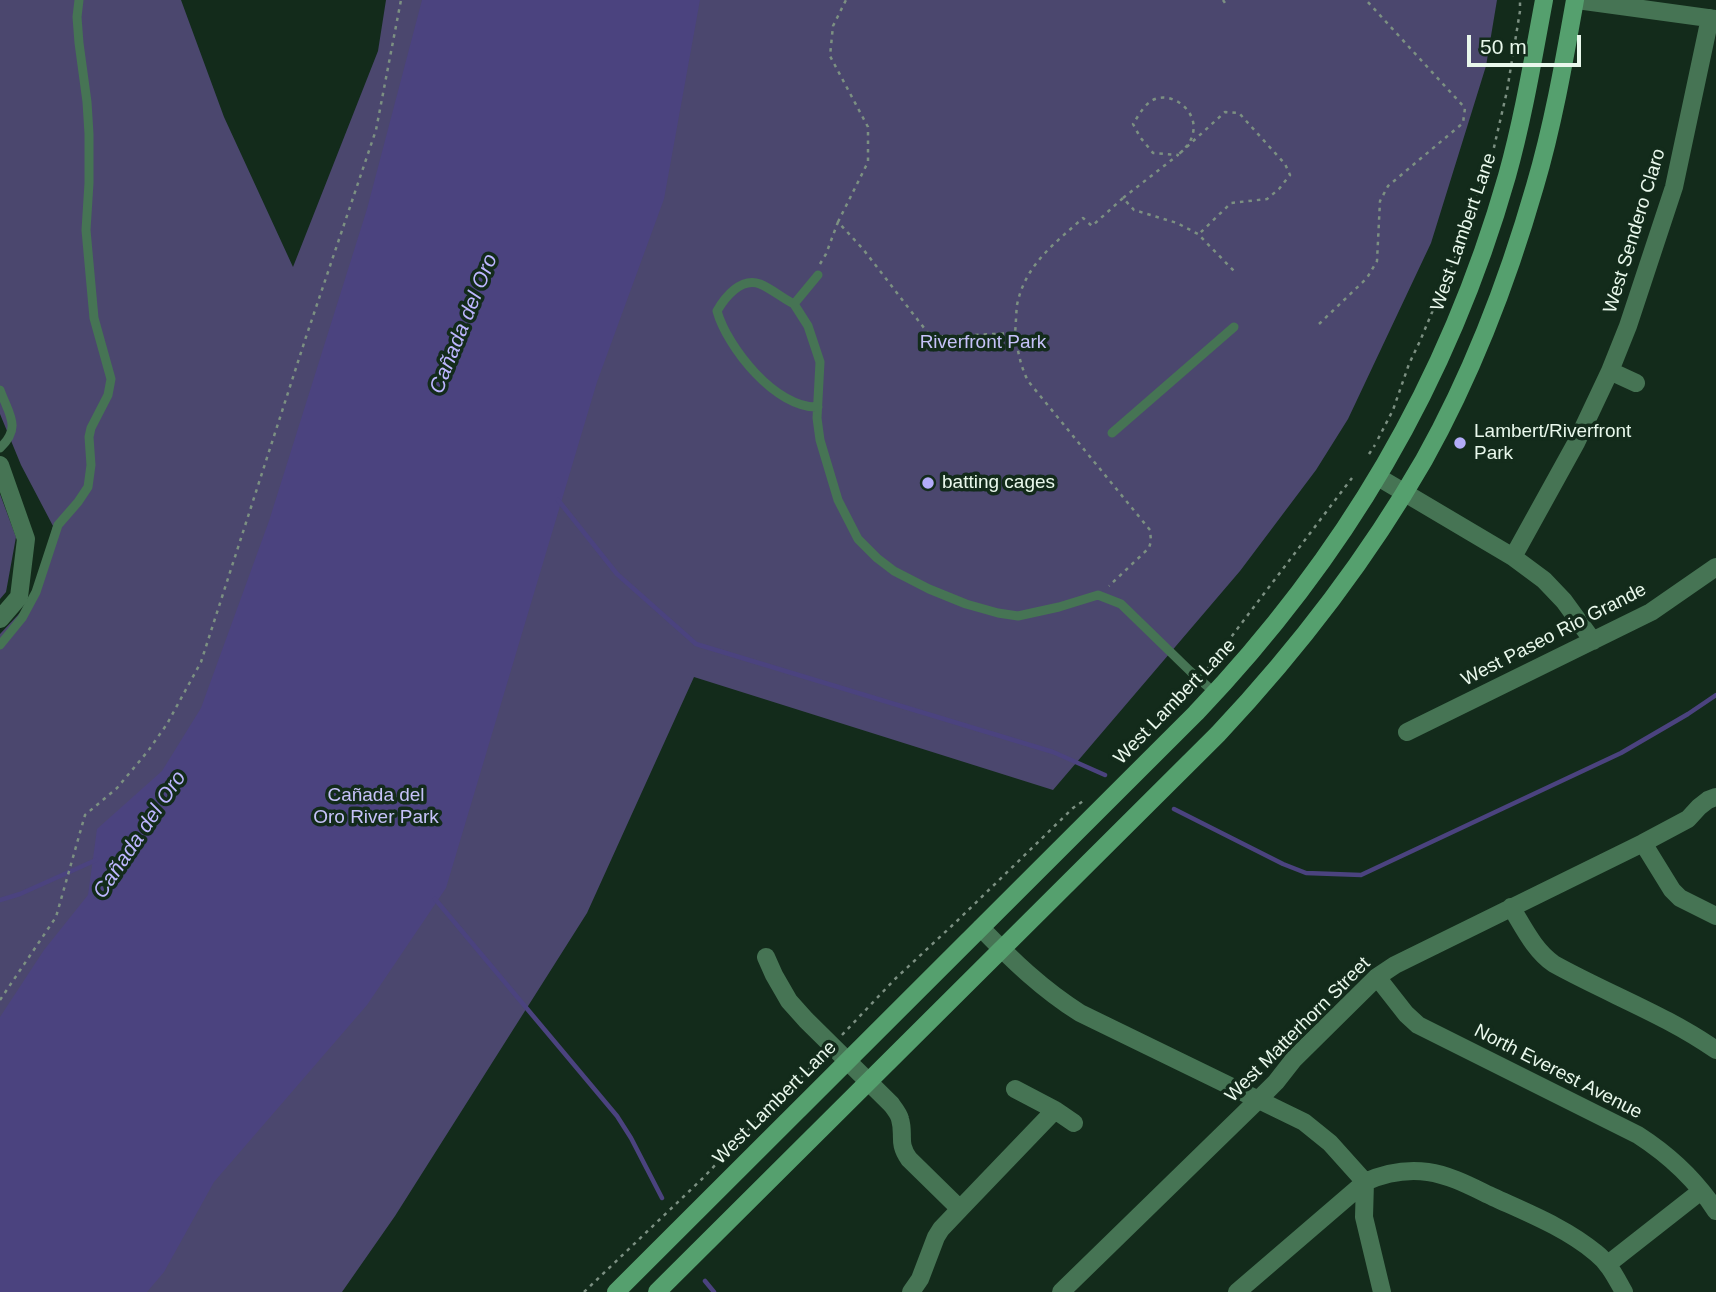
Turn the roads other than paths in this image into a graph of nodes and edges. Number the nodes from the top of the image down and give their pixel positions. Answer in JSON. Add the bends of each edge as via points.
{"nodes":[{"id":1,"x":79,"y":0,"type":"edge"},
{"id":2,"x":1544,"y":0,"type":"edge"},
{"id":3,"x":1576,"y":0,"type":"edge"},
{"id":4,"x":1713,"y":19,"type":"edge"},
{"id":5,"x":818,"y":275,"type":"road end"},
{"id":6,"x":794,"y":304,"type":"junction"},
{"id":7,"x":1234,"y":327,"type":"dead end"},
{"id":8,"x":1610,"y":371,"type":"junction"},
{"id":9,"x":1636,"y":383,"type":"dead end"},
{"id":10,"x":0,"y":390,"type":"edge"},
{"id":11,"x":818,"y":407,"type":"junction"},
{"id":12,"x":1112,"y":433,"type":"dead end"},
{"id":13,"x":0,"y":448,"type":"edge"},
{"id":14,"x":0,"y":465,"type":"edge"},
{"id":15,"x":1378,"y":477,"type":"junction"},
{"id":16,"x":1404,"y":493,"type":"junction"},
{"id":17,"x":1513,"y":557,"type":"junction"},
{"id":18,"x":1716,"y":567,"type":"edge"},
{"id":19,"x":0,"y":619,"type":"edge"},
{"id":20,"x":1593,"y":641,"type":"junction"},
{"id":21,"x":0,"y":645,"type":"edge"},
{"id":22,"x":1215,"y":693,"type":"junction"},
{"id":23,"x":1407,"y":732,"type":"dead end"},
{"id":24,"x":1716,"y":797,"type":"edge"},
{"id":25,"x":1643,"y":843,"type":"junction"},
{"id":26,"x":1511,"y":907,"type":"junction"},
{"id":27,"x":1716,"y":916,"type":"edge"},
{"id":28,"x":981,"y":928,"type":"junction"},
{"id":29,"x":1002,"y":950,"type":"junction"},
{"id":30,"x":766,"y":957,"type":"dead end"},
{"id":31,"x":1377,"y":977,"type":"junction"},
{"id":32,"x":1716,"y":1050,"type":"edge"},
{"id":33,"x":847,"y":1060,"type":"junction"},
{"id":34,"x":868,"y":1082,"type":"junction"},
{"id":35,"x":1015,"y":1089,"type":"dead end"},
{"id":36,"x":1258,"y":1100,"type":"junction"},
{"id":37,"x":1055,"y":1110,"type":"junction"},
{"id":38,"x":1074,"y":1123,"type":"dead end"},
{"id":39,"x":1365,"y":1182,"type":"junction"},
{"id":40,"x":1701,"y":1191,"type":"junction"},
{"id":41,"x":960,"y":1209,"type":"junction"},
{"id":42,"x":1716,"y":1211,"type":"edge"},
{"id":43,"x":1608,"y":1264,"type":"junction"},
{"id":44,"x":616,"y":1292,"type":"edge"},
{"id":45,"x":657,"y":1292,"type":"edge"},
{"id":46,"x":911,"y":1292,"type":"edge"},
{"id":47,"x":1061,"y":1292,"type":"edge"},
{"id":48,"x":1237,"y":1292,"type":"edge"},
{"id":49,"x":1382,"y":1292,"type":"edge"},
{"id":50,"x":1624,"y":1292,"type":"edge"}],
"edges":[{"from":1,"to":21,"type":"lane","via":[[90,146],[86,230],[94,318],[111,379],[89,437],[88,486],[58,525],[36,592]]},
{"from":2,"to":15,"type":"main road","name":"West Lambert Lane","via":[[1507,177],[1479,264],[1440,361]]},
{"from":3,"to":4,"type":"street"},
{"from":3,"to":16,"type":"main road","via":[[1546,146],[1515,250],[1459,391]]},
{"from":4,"to":8,"type":"street","name":"West Sendero Claro","via":[[1674,187]]},
{"from":5,"to":6,"type":"lane"},
{"from":6,"to":11,"type":"lane","via":[[808,326],[820,362]]},
{"from":6,"to":11,"type":"lane","via":[[757,283],[737,288],[717,311],[733,345],[761,378],[780,396]]},
{"from":7,"to":12,"type":"lane"},
{"from":8,"to":9,"type":"street"},
{"from":8,"to":17,"type":"street","name":"West Sendero Claro"},
{"from":10,"to":13,"type":"lane","via":[[13,429]]},
{"from":11,"to":22,"type":"lane","via":[[820,440],[838,500],[858,539],[894,571],[966,604],[1018,616],[1098,595],[1121,604]]},
{"from":14,"to":19,"type":"street","via":[[26,539],[19,597]]},
{"from":15,"to":16,"type":"street"},
{"from":15,"to":22,"type":"main road","name":"West Lambert Lane","via":[[1310,578]]},
{"from":16,"to":17,"type":"street"},
{"from":16,"to":29,"type":"main road","via":[[1335,596],[1261,687]]},
{"from":17,"to":20,"type":"street","via":[[1555,590]]},
{"from":18,"to":20,"type":"street","name":"West Paseo Rio Grande","via":[[1651,612]]},
{"from":20,"to":23,"type":"street","name":"West Paseo Rio Grande"},
{"from":22,"to":28,"type":"main road","name":"West Lambert Lane"},
{"from":24,"to":25,"type":"street","name":"West Matterhorn Street","via":[[1688,819]]},
{"from":25,"to":26,"type":"street","name":"West Matterhorn Street"},
{"from":25,"to":27,"type":"street","via":[[1672,890]]},
{"from":26,"to":31,"type":"street","name":"West Matterhorn Street"},
{"from":26,"to":32,"type":"street","via":[[1544,957]]},
{"from":28,"to":29,"type":"street"},
{"from":28,"to":33,"type":"main road","name":"West Lambert Lane"},
{"from":29,"to":34,"type":"main road"},
{"from":29,"to":36,"type":"street","via":[[1055,998],[1080,1013]]},
{"from":30,"to":33,"type":"street","via":[[789,1001]]},
{"from":31,"to":36,"type":"street","name":"West Matterhorn Street"},
{"from":31,"to":40,"type":"street","name":"North Everest Avenue","via":[[1418,1025],[1638,1135]]},
{"from":33,"to":34,"type":"street"},
{"from":33,"to":44,"type":"main road","name":"West Lambert Lane"},
{"from":34,"to":41,"type":"street","via":[[897,1112],[901,1143],[909,1159]]},
{"from":34,"to":45,"type":"main road"},
{"from":35,"to":37,"type":"street"},
{"from":36,"to":39,"type":"street","via":[[1304,1122]]},
{"from":36,"to":47,"type":"street","name":"West Matterhorn Street"},
{"from":37,"to":38,"type":"street"},
{"from":37,"to":41,"type":"street"},
{"from":39,"to":43,"type":"street","via":[[1408,1171],[1444,1176],[1574,1237]]},
{"from":39,"to":48,"type":"street"},
{"from":39,"to":49,"type":"street","via":[[1364,1217]]},
{"from":40,"to":42,"type":"street","name":"North Everest Avenue"},
{"from":40,"to":43,"type":"street"},
{"from":41,"to":46,"type":"street","via":[[936,1237]]},
{"from":43,"to":50,"type":"street"}]}
